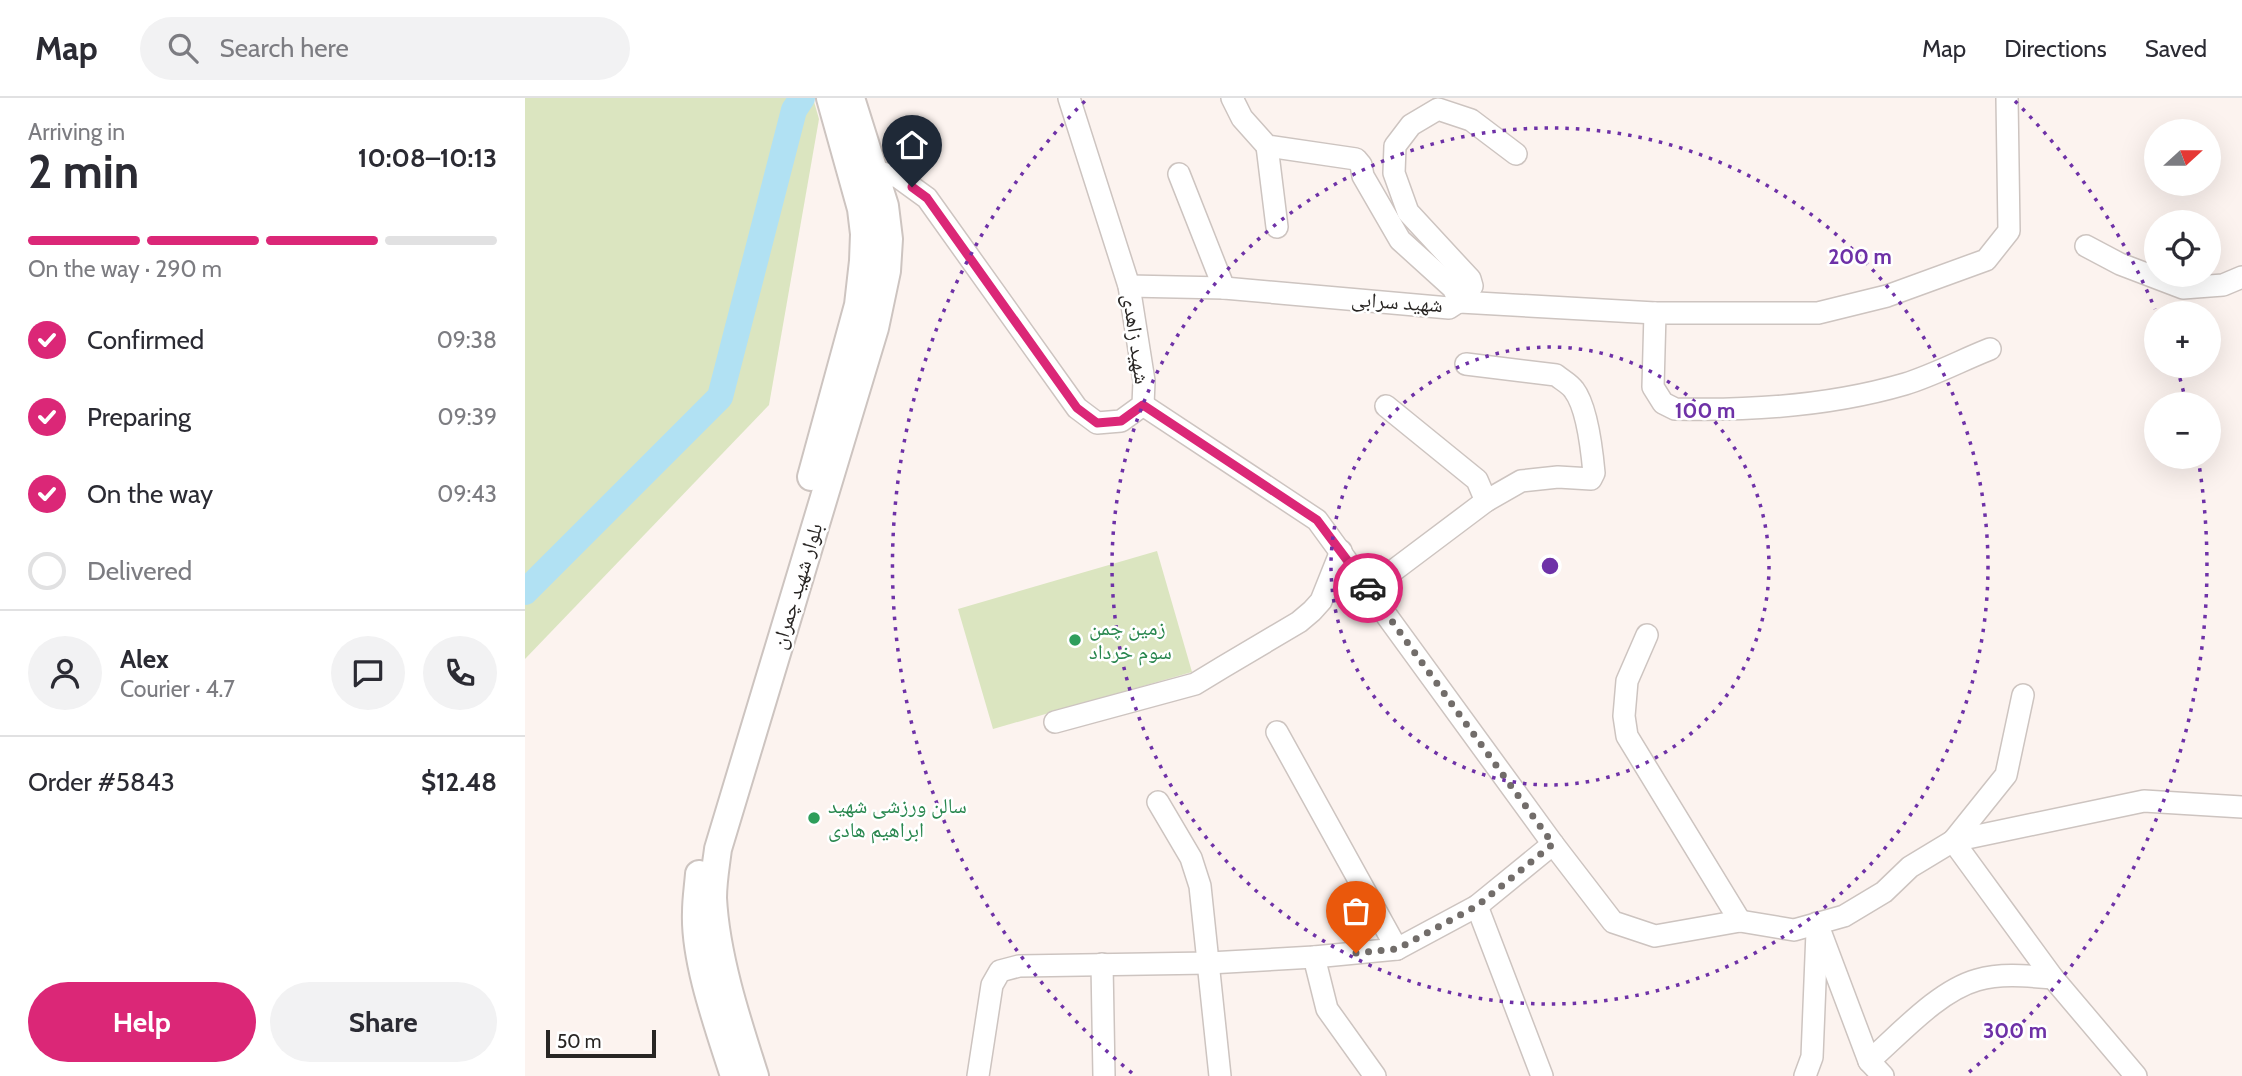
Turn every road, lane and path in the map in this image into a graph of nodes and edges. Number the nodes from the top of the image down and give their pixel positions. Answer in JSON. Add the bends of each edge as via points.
{"nodes":[{"id":1,"x":830,"y":98,"type":"edge"},
{"id":2,"x":851,"y":98,"type":"edge"},
{"id":3,"x":1069,"y":98,"type":"edge"},
{"id":4,"x":1232,"y":98,"type":"edge"},
{"id":5,"x":2007,"y":98,"type":"edge"},
{"id":6,"x":1267,"y":146,"type":"junction"},
{"id":7,"x":1516,"y":154,"type":"dead end"},
{"id":8,"x":1179,"y":174,"type":"dead end"},
{"id":9,"x":864,"y":175,"type":"junction"},
{"id":10,"x":1277,"y":227,"type":"dead end"},
{"id":11,"x":2086,"y":246,"type":"dead end"},
{"id":12,"x":2242,"y":277,"type":"edge"},
{"id":13,"x":1129,"y":286,"type":"junction"},
{"id":14,"x":1224,"y":288,"type":"junction"},
{"id":15,"x":1460,"y":302,"type":"junction"},
{"id":16,"x":1655,"y":313,"type":"junction"},
{"id":17,"x":1990,"y":349,"type":"dead end"},
{"id":18,"x":1466,"y":364,"type":"dead end"},
{"id":19,"x":1143,"y":405,"type":"junction"},
{"id":20,"x":1386,"y":406,"type":"dead end"},
{"id":21,"x":1486,"y":502,"type":"junction"},
{"id":22,"x":1341,"y":551,"type":"junction"},
{"id":23,"x":1369,"y":589,"type":"junction"},
{"id":24,"x":1647,"y":635,"type":"dead end"},
{"id":25,"x":2023,"y":695,"type":"dead end"},
{"id":26,"x":1055,"y":722,"type":"dead end"},
{"id":27,"x":1277,"y":732,"type":"dead end"},
{"id":28,"x":1158,"y":802,"type":"dead end"},
{"id":29,"x":2242,"y":807,"type":"edge"},
{"id":30,"x":1953,"y":841,"type":"junction"},
{"id":31,"x":1553,"y":844,"type":"junction"},
{"id":32,"x":1477,"y":906,"type":"junction"},
{"id":33,"x":1740,"y":921,"type":"junction"},
{"id":34,"x":1817,"y":923,"type":"junction"},
{"id":35,"x":1397,"y":949,"type":"junction"},
{"id":36,"x":1314,"y":957,"type":"junction"},
{"id":37,"x":1209,"y":963,"type":"junction"},
{"id":38,"x":1102,"y":964,"type":"junction"},
{"id":39,"x":2053,"y":978,"type":"junction"},
{"id":40,"x":1876,"y":1069,"type":"edge"},
{"id":41,"x":734,"y":1076,"type":"edge"},
{"id":42,"x":755,"y":1076,"type":"edge"},
{"id":43,"x":978,"y":1076,"type":"edge"},
{"id":44,"x":1104,"y":1076,"type":"edge"},
{"id":45,"x":1220,"y":1076,"type":"edge"},
{"id":46,"x":1375,"y":1076,"type":"edge"},
{"id":47,"x":1542,"y":1076,"type":"edge"},
{"id":48,"x":1805,"y":1076,"type":"edge"},
{"id":49,"x":2136,"y":1076,"type":"edge"}],
"edges":[{"from":1,"to":9,"type":"main road","name":"بلوار شهید چمران"},
{"from":2,"to":9,"type":"main road","name":"بلوار شهید چمران"},
{"from":3,"to":13,"type":"street","name":"شهید زاهدی"},
{"from":4,"to":6,"type":"street","via":[[1242,118]]},
{"from":5,"to":16,"type":"street","via":[[2009,231],[1986,260],[1887,296],[1818,313]]},
{"from":6,"to":10,"type":"street"},
{"from":6,"to":15,"type":"street","name":"شهید سرابی","via":[[1356,159],[1400,240],[1453,288]]},
{"from":7,"to":15,"type":"street","via":[[1471,120],[1438,109],[1411,125],[1395,146],[1394,173],[1408,212],[1470,279],[1472,286]]},
{"from":8,"to":14,"type":"street"},
{"from":9,"to":19,"type":"street","name":"شهید زاهدی","via":[[898,177],[927,198],[1077,408],[1097,423],[1121,421]]},
{"from":9,"to":41,"type":"main road","name":"بلوار شهید چمران","via":[[858,305],[702,846],[695,913],[698,944]]},
{"from":9,"to":42,"type":"main road","name":"بلوار شهید چمران","via":[[885,206],[889,239],[883,298],[714,878],[716,926],[728,985]]},
{"from":11,"to":12,"type":"street","via":[[2183,288],[2223,285]]},
{"from":13,"to":14,"type":"street","name":"شهید سرابی"},
{"from":13,"to":19,"type":"street","name":"شهید زاهدی","via":[[1144,381]]},
{"from":14,"to":15,"type":"street","name":"شهید سرابی","via":[[1449,308]]},
{"from":15,"to":16,"type":"street"},
{"from":16,"to":17,"type":"street","via":[[1653,387],[1663,403],[1675,410],[1769,409],[1819,403],[1906,383]]},
{"from":18,"to":21,"type":"street","via":[[1556,375],[1568,383],[1583,412],[1594,466],[1591,480],[1521,481]]},
{"from":19,"to":22,"type":"street","via":[[1317,520]]},
{"from":20,"to":21,"type":"street","via":[[1477,480]]},
{"from":21,"to":23,"type":"street"},
{"from":22,"to":23,"type":"street"},
{"from":22,"to":26,"type":"street","via":[[1321,601],[1299,622],[1195,684]]},
{"from":23,"to":31,"type":"street"},
{"from":24,"to":33,"type":"street","via":[[1627,681],[1627,736]]},
{"from":25,"to":30,"type":"street","via":[[2006,775]]},
{"from":27,"to":35,"type":"street"},
{"from":28,"to":37,"type":"street","via":[[1191,858],[1201,886]]},
{"from":29,"to":30,"type":"street","via":[[2144,801]]},
{"from":30,"to":34,"type":"street","via":[[1909,867],[1884,892],[1844,916]]},
{"from":30,"to":39,"type":"street"},
{"from":31,"to":32,"type":"street"},
{"from":31,"to":33,"type":"street","via":[[1613,922],[1655,936]]},
{"from":32,"to":35,"type":"street"},
{"from":32,"to":47,"type":"street"},
{"from":33,"to":34,"type":"street","via":[[1794,930]]},
{"from":34,"to":40,"type":"street"},
{"from":34,"to":48,"type":"street","via":[[1812,1057]]},
{"from":35,"to":36,"type":"street"},
{"from":36,"to":37,"type":"street"},
{"from":36,"to":46,"type":"street","via":[[1327,1009]]},
{"from":37,"to":38,"type":"street"},
{"from":37,"to":45,"type":"street"},
{"from":38,"to":43,"type":"street","via":[[1019,966],[1000,971],[992,985]]},
{"from":38,"to":44,"type":"street"},
{"from":39,"to":40,"type":"street","via":[[2014,975],[1976,980],[1942,998]]},
{"from":39,"to":49,"type":"street"}]}
